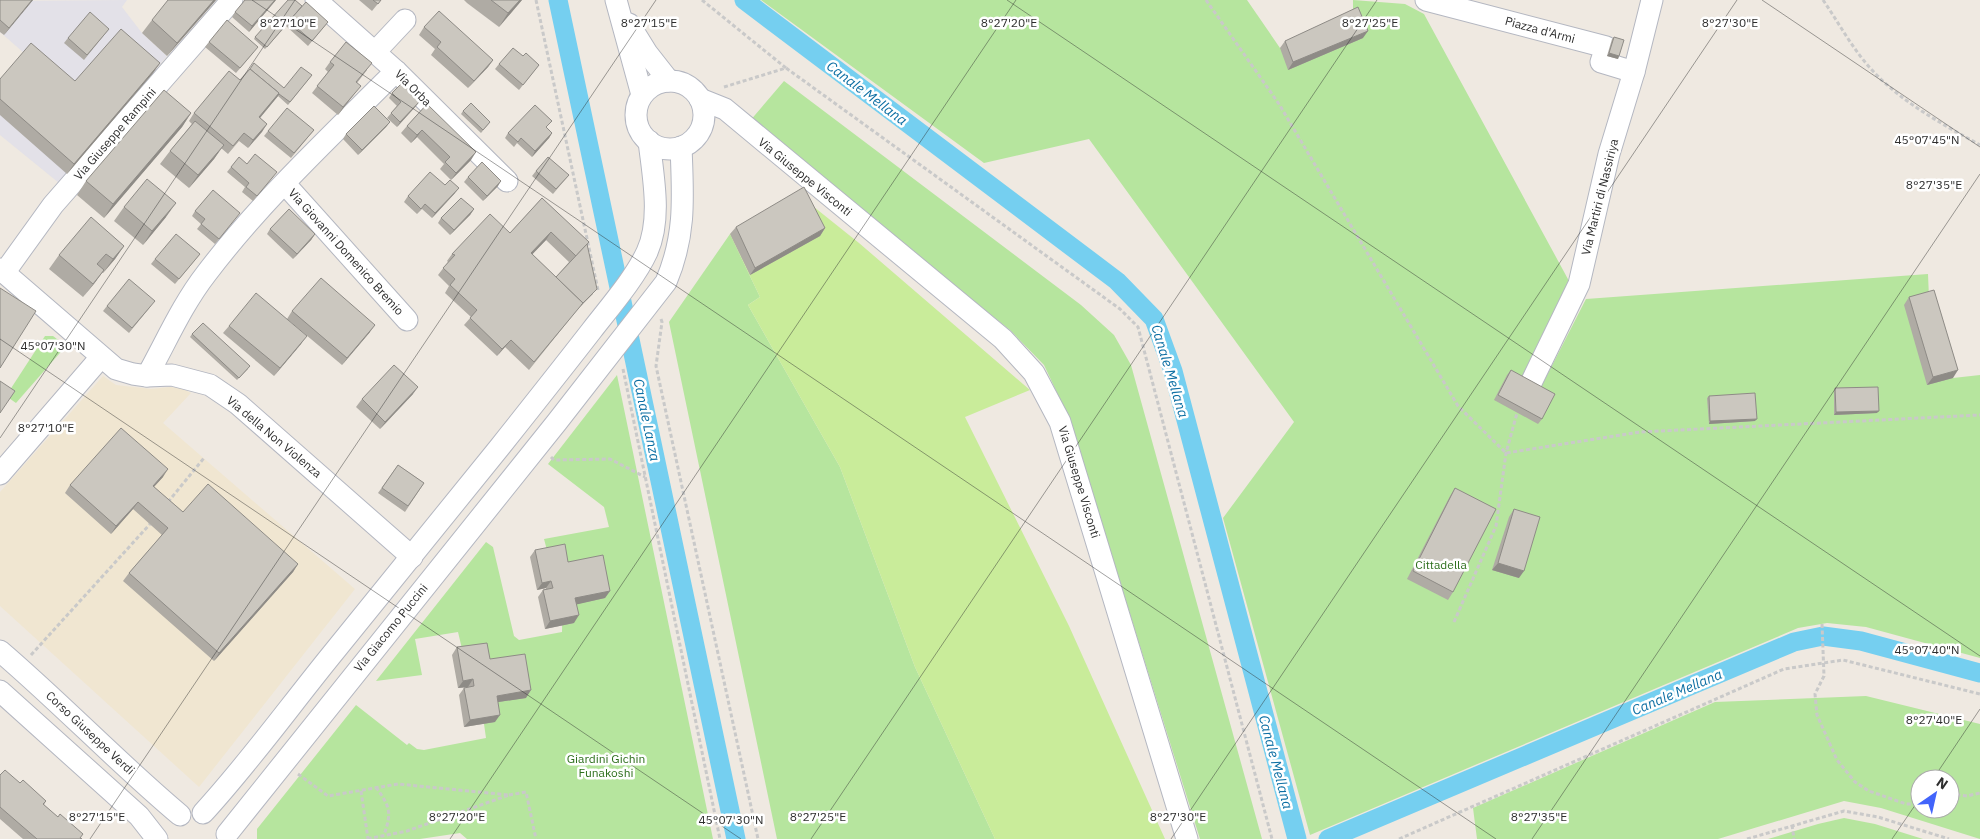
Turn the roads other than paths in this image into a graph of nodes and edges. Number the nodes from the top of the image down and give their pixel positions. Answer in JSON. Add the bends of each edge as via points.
{"nodes":[{"id":1,"x":232,"y":0,"type":"edge"},
{"id":2,"x":316,"y":0,"type":"edge"},
{"id":3,"x":1426,"y":0,"type":"edge"},
{"id":4,"x":1652,"y":0,"type":"edge"},
{"id":5,"x":616,"y":3,"type":"edge"},
{"id":6,"x":405,"y":20,"type":"dead end"},
{"id":7,"x":375,"y":52,"type":"junction"},
{"id":8,"x":396,"y":70,"type":"junction"},
{"id":9,"x":1634,"y":72,"type":"junction"},
{"id":10,"x":669,"y":81,"type":"junction"},
{"id":11,"x":642,"y":95,"type":"junction"},
{"id":12,"x":699,"y":97,"type":"junction"},
{"id":13,"x":700,"y":130,"type":"junction"},
{"id":14,"x":749,"y":130,"type":"junction"},
{"id":15,"x":649,"y":141,"type":"junction"},
{"id":16,"x":681,"y":147,"type":"junction"},
{"id":17,"x":507,"y":180,"type":"dead end"},
{"id":18,"x":285,"y":184,"type":"junction"},
{"id":19,"x":2,"y":271,"type":"edge"},
{"id":20,"x":407,"y":320,"type":"dead end"},
{"id":21,"x":101,"y":357,"type":"junction"},
{"id":22,"x":148,"y":376,"type":"junction"},
{"id":23,"x":1529,"y":387,"type":"edge"},
{"id":24,"x":534,"y":404,"type":"junction"},
{"id":25,"x":556,"y":422,"type":"junction"},
{"id":26,"x":0,"y":474,"type":"edge"},
{"id":27,"x":412,"y":557,"type":"junction"},
{"id":28,"x":0,"y":651,"type":"edge"},
{"id":29,"x":0,"y":691,"type":"edge"},
{"id":30,"x":203,"y":813,"type":"junction"},
{"id":31,"x":180,"y":815,"type":"junction"},
{"id":32,"x":228,"y":837,"type":"edge"},
{"id":33,"x":159,"y":839,"type":"edge"},
{"id":34,"x":1187,"y":839,"type":"edge"}],
"edges":[{"from":1,"to":19,"type":"street","name":"Via Giuseppe Rampini","via":[[66,191]]},
{"from":2,"to":7,"type":"street","name":"Via Orba"},
{"from":3,"to":9,"type":"street","name":"Piazza d'Armi","via":[[1606,47],[1601,62]]},
{"from":4,"to":9,"type":"street","name":"Via Martiri di Nassiriya"},
{"from":5,"to":10,"type":"street"},
{"from":5,"to":11,"type":"street"},
{"from":6,"to":7,"type":"street"},
{"from":7,"to":8,"type":"street","name":"Via Orba"},
{"from":8,"to":17,"type":"street","name":"Via Orba"},
{"from":8,"to":18,"type":"street","name":"Via Giovanni Domenico Bremio"},
{"from":9,"to":23,"type":"street","name":"Via Martiri di Nassiriya","via":[[1609,154],[1579,284]]},
{"from":10,"to":11,"type":"street","via":[[659,82]]},
{"from":10,"to":12,"type":"street","via":[[690,87]]},
{"from":11,"to":15,"type":"street","via":[[636,114],[640,129]]},
{"from":12,"to":13,"type":"street","via":[[703,109]]},
{"from":12,"to":14,"type":"street","name":"Via Giuseppe Visconti","via":[[725,108]]},
{"from":13,"to":14,"type":"street","name":"Via Giuseppe Visconti","via":[[724,125]]},
{"from":13,"to":16,"type":"street"},
{"from":14,"to":34,"type":"street","name":"Via Giuseppe Visconti","via":[[1002,339],[1034,373],[1060,422]]},
{"from":15,"to":16,"type":"street","via":[[659,147]]},
{"from":15,"to":24,"type":"street","via":[[654,215],[647,252],[606,312]]},
{"from":16,"to":25,"type":"street","name":"Via Giacomo Puccini","via":[[680,239],[666,282]]},
{"from":18,"to":20,"type":"street","name":"Via Giovanni Domenico Bremio"},
{"from":18,"to":22,"type":"street","name":"Via Giovanni Domenico Bremio","via":[[205,275]]},
{"from":19,"to":21,"type":"street","name":"Via della Non Violenza"},
{"from":21,"to":22,"type":"street","name":"Via della Non Violenza","via":[[116,369]]},
{"from":21,"to":26,"type":"street"},
{"from":22,"to":27,"type":"street","name":"Via della Non Violenza","via":[[172,375],[210,385],[238,404]]},
{"from":24,"to":25,"type":"street"},
{"from":24,"to":27,"type":"street"},
{"from":25,"to":32,"type":"street","name":"Via Giacomo Puccini","via":[[283,763]]},
{"from":27,"to":30,"type":"street","via":[[237,776]]},
{"from":28,"to":31,"type":"street","name":"Corso Giuseppe Verdi"},
{"from":29,"to":33,"type":"street","via":[[139,816]]},
{"from":30,"to":31,"type":"street"},
{"from":30,"to":32,"type":"street","via":[[222,825]]},
{"from":31,"to":33,"type":"street","via":[[170,822]]}]}
